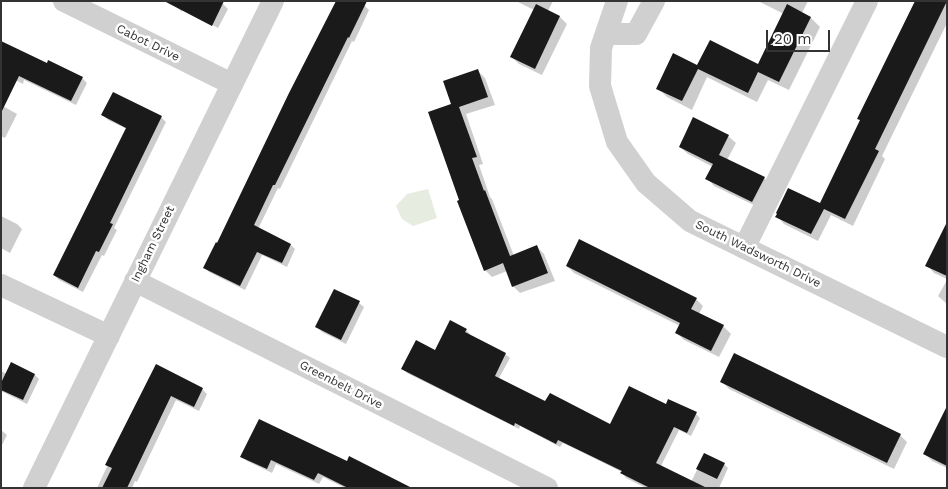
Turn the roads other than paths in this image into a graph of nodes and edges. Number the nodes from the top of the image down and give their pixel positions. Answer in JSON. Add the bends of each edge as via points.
{"nodes":[{"id":1,"x":64,"y":1,"type":"edge"},
{"id":2,"x":273,"y":1,"type":"edge"},
{"id":3,"x":617,"y":1,"type":"edge"},
{"id":4,"x":654,"y":1,"type":"edge"},
{"id":5,"x":867,"y":1,"type":"edge"},
{"id":6,"x":606,"y":34,"type":"junction"},
{"id":7,"x":232,"y":84,"type":"junction"},
{"id":8,"x":744,"y":248,"type":"junction"},
{"id":9,"x":135,"y":281,"type":"junction"},
{"id":10,"x":1,"y":285,"type":"edge"},
{"id":11,"x":109,"y":336,"type":"junction"},
{"id":12,"x":947,"y":347,"type":"edge"},
{"id":13,"x":34,"y":488,"type":"edge"},
{"id":14,"x":547,"y":488,"type":"edge"}],
"edges":[{"from":1,"to":7,"type":"street","name":"Cabot Drive"},
{"from":2,"to":7,"type":"street","name":"Ingham Street"},
{"from":3,"to":6,"type":"street","name":"South Wadsworth Drive"},
{"from":4,"to":6,"type":"street","via":[[636,34]]},
{"from":5,"to":8,"type":"street"},
{"from":6,"to":8,"type":"street","name":"South Wadsworth Drive","via":[[601,48],[600,86],[617,142],[646,183],[690,221]]},
{"from":7,"to":9,"type":"street","name":"Ingham Street"},
{"from":8,"to":12,"type":"street","name":"South Wadsworth Drive"},
{"from":9,"to":11,"type":"street","name":"Ingham Street"},
{"from":9,"to":14,"type":"street","name":"Greenbelt Drive"},
{"from":10,"to":11,"type":"street"},
{"from":11,"to":13,"type":"street","name":"Ingham Street"}]}
